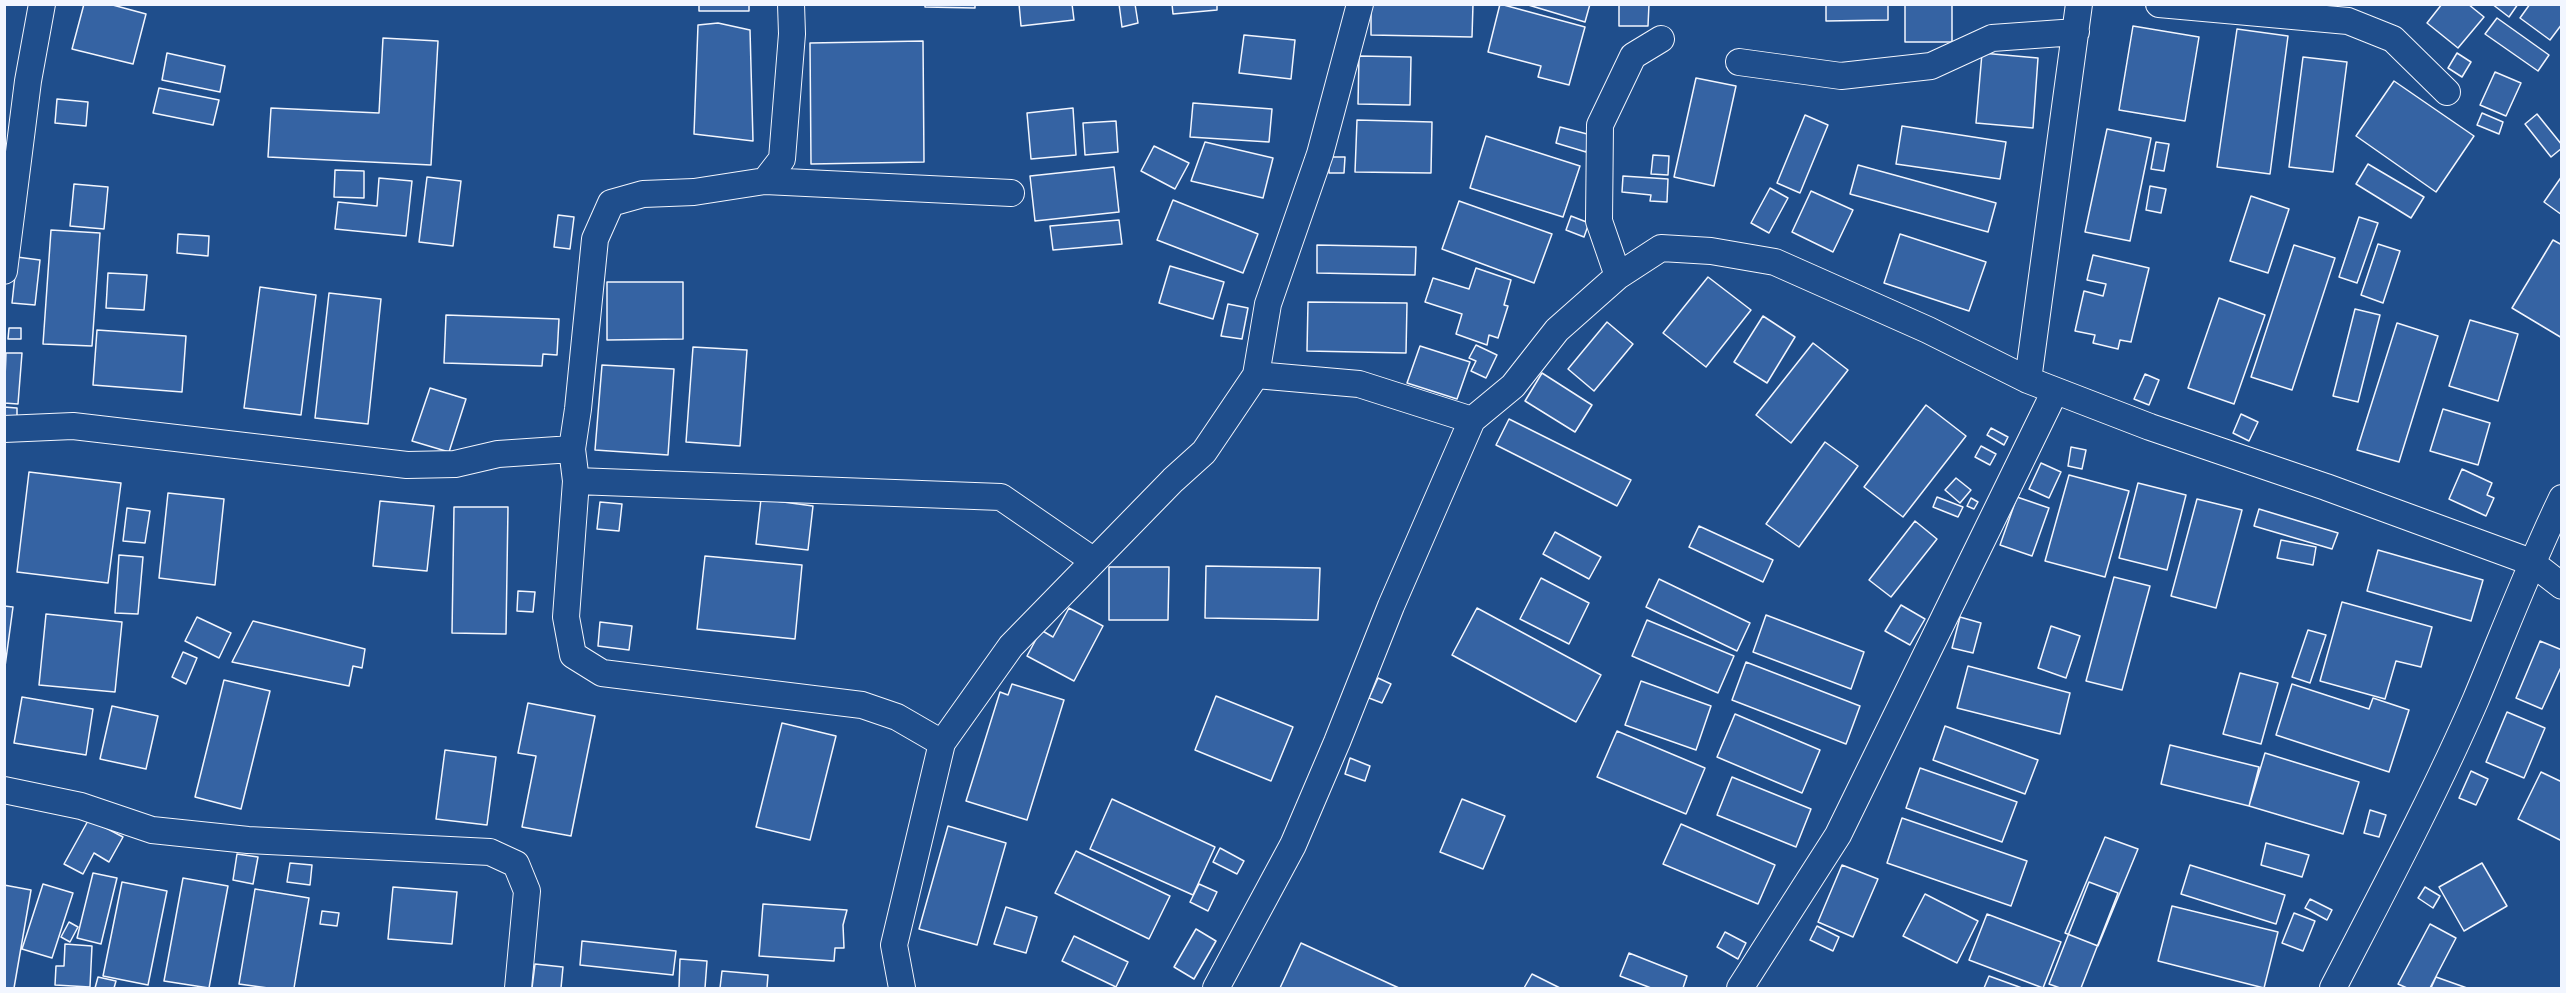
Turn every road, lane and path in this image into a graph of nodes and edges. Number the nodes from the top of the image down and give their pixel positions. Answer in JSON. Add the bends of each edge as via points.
{"nodes":[{"id":1,"x":42,"y":4,"type":"edge"},
{"id":2,"x":791,"y":4,"type":"edge"},
{"id":3,"x":1360,"y":4,"type":"edge"},
{"id":4,"x":2079,"y":4,"type":"edge"},
{"id":5,"x":2159,"y":4,"type":"edge"},
{"id":6,"x":2076,"y":32,"type":"junction"},
{"id":7,"x":1661,"y":39,"type":"dead end"},
{"id":8,"x":1739,"y":62,"type":"dead end"},
{"id":9,"x":16,"y":80,"type":"edge"},
{"id":10,"x":2447,"y":92,"type":"dead end"},
{"id":11,"x":765,"y":181,"type":"junction"},
{"id":12,"x":1011,"y":193,"type":"dead end"},
{"id":13,"x":4,"y":271,"type":"edge"},
{"id":14,"x":1618,"y":276,"type":"junction"},
{"id":15,"x":1256,"y":375,"type":"junction"},
{"id":16,"x":2028,"y":380,"type":"junction"},
{"id":17,"x":2055,"y":391,"type":"junction"},
{"id":18,"x":1472,"y":420,"type":"junction"},
{"id":19,"x":4,"y":429,"type":"edge"},
{"id":20,"x":572,"y":449,"type":"junction"},
{"id":21,"x":576,"y":482,"type":"junction"},
{"id":22,"x":2562,"y":498,"type":"edge"},
{"id":23,"x":1094,"y":561,"type":"junction"},
{"id":24,"x":2531,"y":562,"type":"junction"},
{"id":25,"x":2562,"y":586,"type":"edge"},
{"id":26,"x":942,"y":743,"type":"junction"},
{"id":27,"x":4,"y":790,"type":"edge"},
{"id":28,"x":518,"y":988,"type":"edge"},
{"id":29,"x":902,"y":988,"type":"edge"},
{"id":30,"x":1216,"y":988,"type":"edge"},
{"id":31,"x":1740,"y":988,"type":"edge"},
{"id":32,"x":2332,"y":988,"type":"edge"}],
"edges":[{"from":1,"to":9,"type":"street"},
{"from":2,"to":11,"type":"street","via":[[782,159]]},
{"from":3,"to":15,"type":"street","via":[[1320,154],[1268,304]]},
{"from":4,"to":6,"type":"street"},
{"from":5,"to":10,"type":"street","via":[[2348,21],[2393,39]]},
{"from":6,"to":8,"type":"street","via":[[1992,39],[1931,66],[1841,76]]},
{"from":6,"to":16,"type":"street"},
{"from":7,"to":14,"type":"street","via":[[1633,56],[1600,125],[1599,221]]},
{"from":9,"to":13,"type":"street"},
{"from":11,"to":12,"type":"street"},
{"from":11,"to":20,"type":"street","via":[[694,192],[643,194],[611,203],[595,239]]},
{"from":14,"to":16,"type":"street","via":[[1661,248],[1711,250],[1775,262],[1928,330]]},
{"from":14,"to":18,"type":"street","via":[[1557,330],[1513,386]]},
{"from":15,"to":18,"type":"street","via":[[1359,384]]},
{"from":15,"to":23,"type":"street","via":[[1204,452]]},
{"from":16,"to":17,"type":"street"},
{"from":17,"to":24,"type":"street"},
{"from":17,"to":31,"type":"street","via":[[1838,835]]},
{"from":18,"to":30,"type":"street","via":[[1390,606],[1293,845]]},
{"from":19,"to":20,"type":"street","via":[[73,426],[407,465],[455,464],[498,453]]},
{"from":20,"to":21,"type":"street"},
{"from":21,"to":23,"type":"street","via":[[1001,497]]},
{"from":21,"to":26,"type":"street","via":[[566,617],[573,655],[602,673],[862,705],[897,717]]},
{"from":22,"to":24,"type":"street"},
{"from":23,"to":26,"type":"street","via":[[1011,646]]},
{"from":24,"to":25,"type":"street"},
{"from":24,"to":32,"type":"street","via":[[2406,849]]},
{"from":26,"to":29,"type":"street","via":[[894,945]]},
{"from":27,"to":28,"type":"street","via":[[81,806],[152,830],[248,840],[490,852],[516,864],[527,891]]}]}
